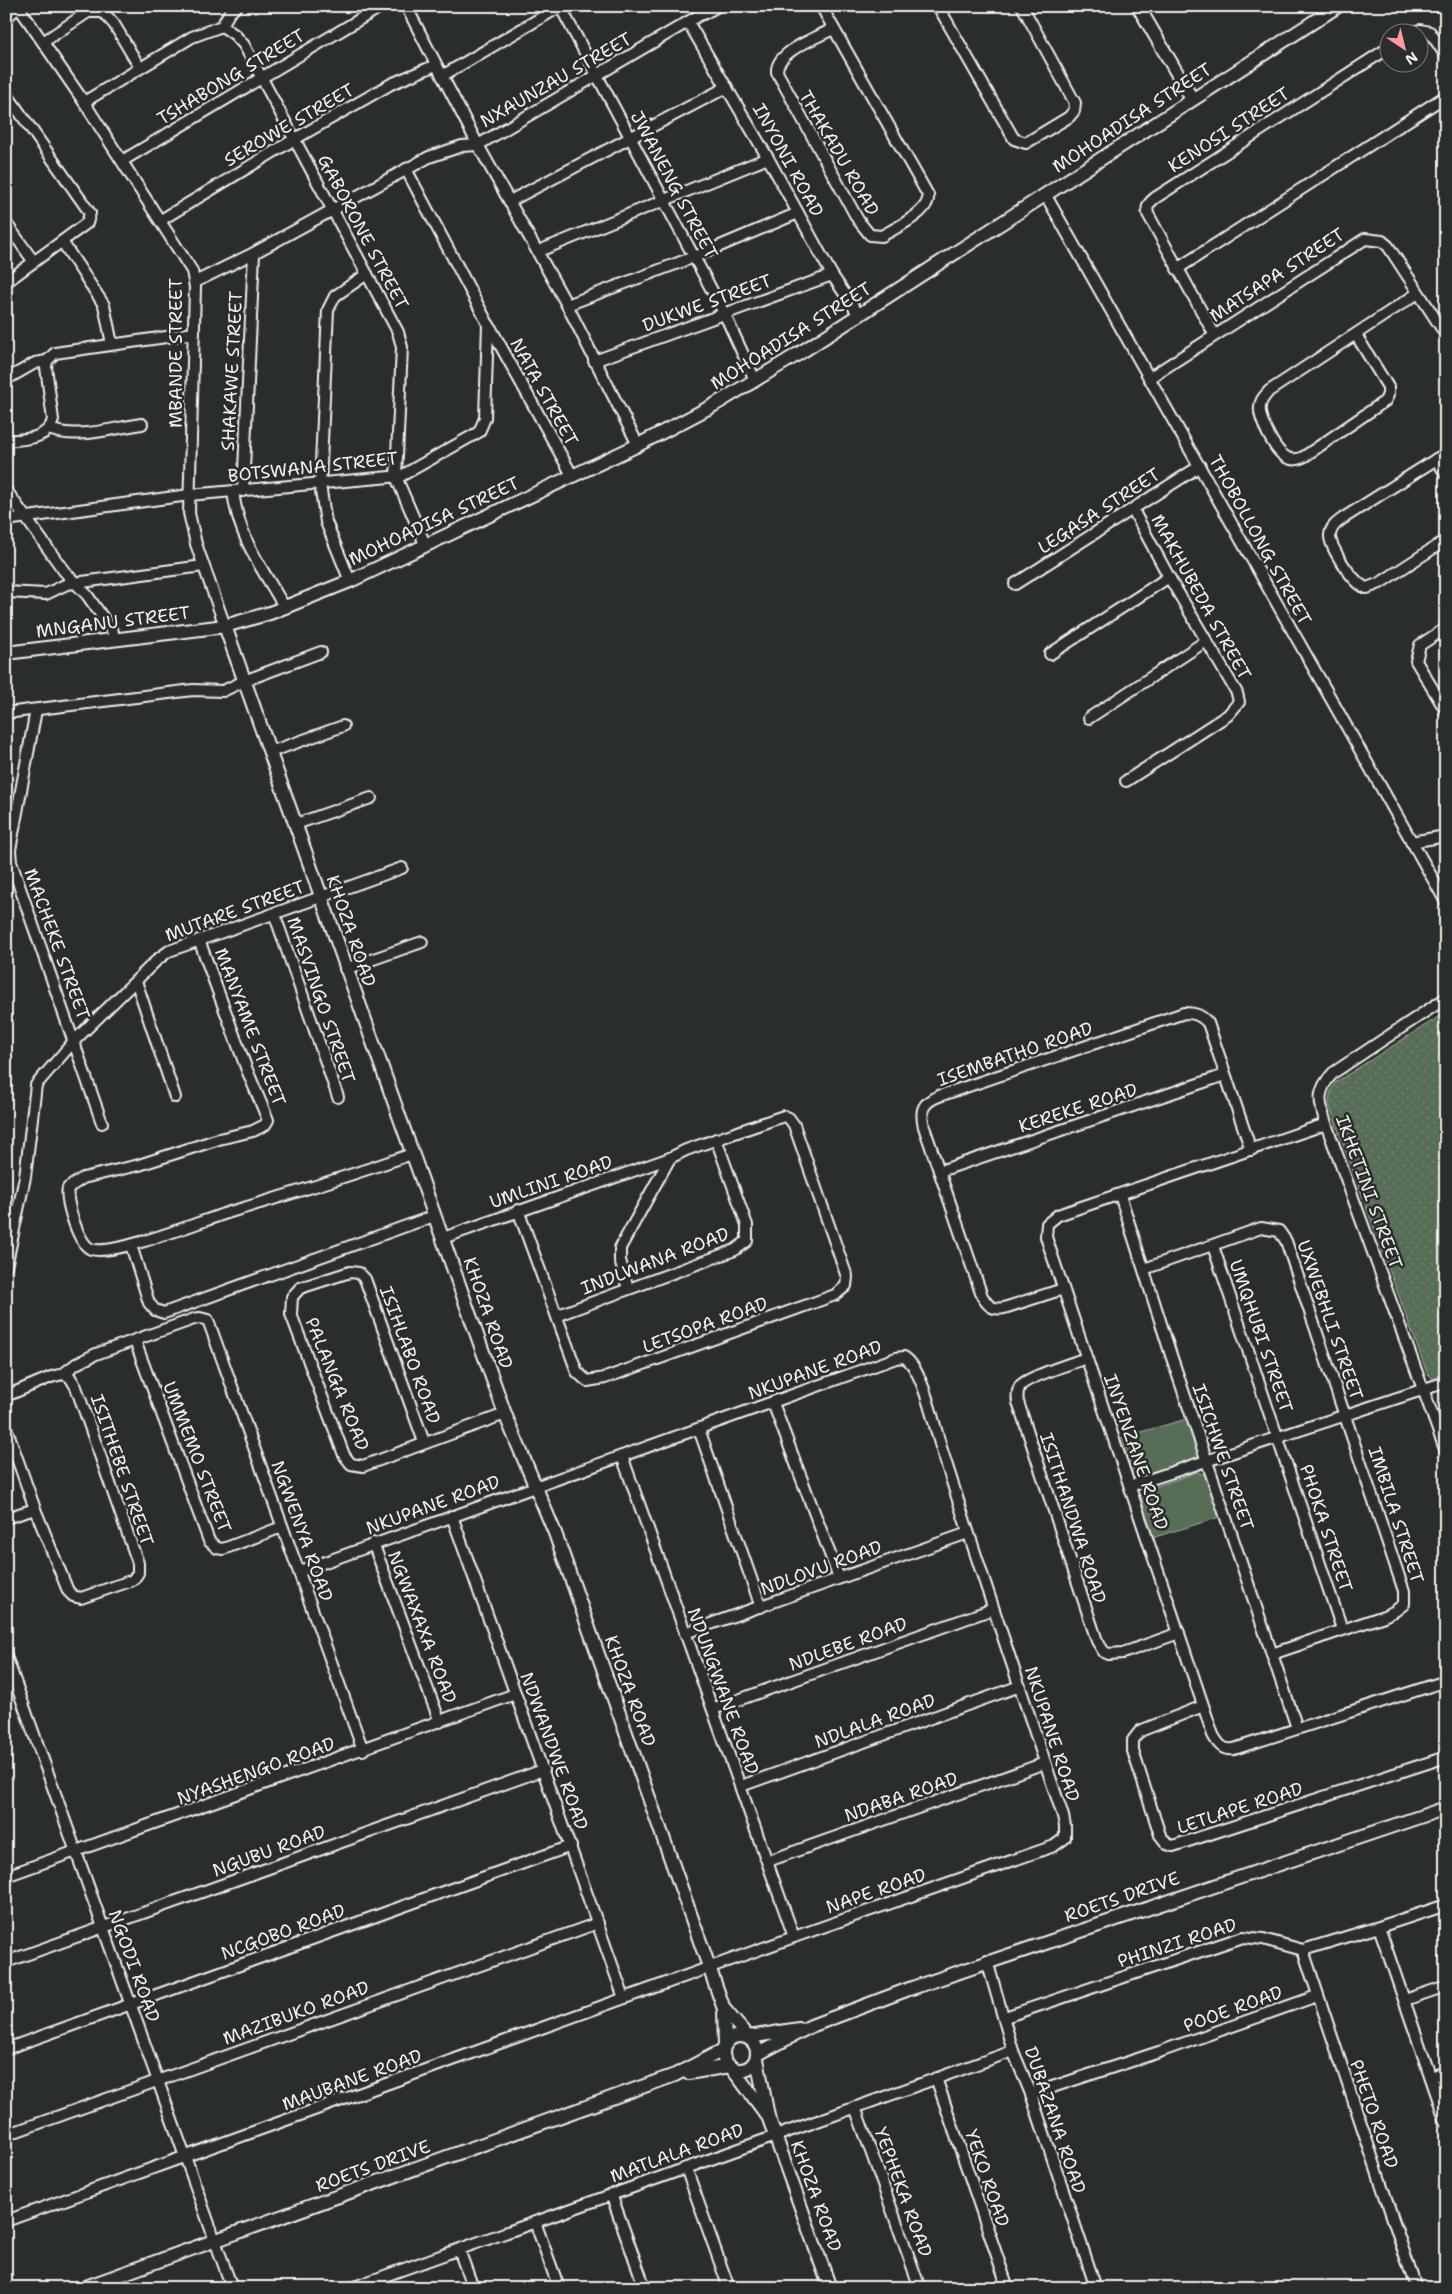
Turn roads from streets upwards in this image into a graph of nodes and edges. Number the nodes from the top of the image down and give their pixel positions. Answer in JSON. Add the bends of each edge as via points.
{"nodes":[{"id":1,"x":237,"y":6,"type":"edge"},
{"id":2,"x":382,"y":6,"type":"edge"},
{"id":3,"x":407,"y":6,"type":"edge"},
{"id":4,"x":560,"y":6,"type":"edge"},
{"id":5,"x":716,"y":6,"type":"edge"},
{"id":6,"x":821,"y":6,"type":"edge"},
{"id":7,"x":938,"y":6,"type":"edge"},
{"id":8,"x":1022,"y":6,"type":"edge"},
{"id":9,"x":1138,"y":6,"type":"edge"},
{"id":10,"x":1338,"y":6,"type":"edge"},
{"id":11,"x":18,"y":7,"type":"edge"},
{"id":12,"x":701,"y":10,"type":"edge"},
{"id":13,"x":6,"y":17,"type":"edge"},
{"id":14,"x":688,"y":22,"type":"junction"},
{"id":15,"x":222,"y":26,"type":"junction"},
{"id":16,"x":833,"y":29,"type":"junction"},
{"id":17,"x":1430,"y":32,"type":"edge"},
{"id":18,"x":43,"y":42,"type":"junction"},
{"id":19,"x":1380,"y":53,"type":"edge"},
{"id":20,"x":1446,"y":56,"type":"edge"},
{"id":21,"x":436,"y":65,"type":"junction"},
{"id":22,"x":140,"y":68,"type":"junction"},
{"id":23,"x":442,"y":76,"type":"junction"},
{"id":24,"x":597,"y":76,"type":"junction"},
{"id":25,"x":262,"y":77,"type":"junction"},
{"id":26,"x":727,"y":87,"type":"junction"},
{"id":27,"x":6,"y":93,"type":"edge"},
{"id":28,"x":1446,"y":96,"type":"edge"},
{"id":29,"x":1192,"y":99,"type":"junction"},
{"id":30,"x":84,"y":102,"type":"junction"},
{"id":31,"x":629,"y":137,"type":"junction"},
{"id":32,"x":295,"y":138,"type":"junction"},
{"id":33,"x":478,"y":145,"type":"junction"},
{"id":34,"x":768,"y":158,"type":"junction"},
{"id":35,"x":122,"y":160,"type":"junction"},
{"id":36,"x":406,"y":169,"type":"junction"},
{"id":37,"x":1045,"y":194,"type":"junction"},
{"id":38,"x":663,"y":198,"type":"junction"},
{"id":39,"x":510,"y":201,"type":"junction"},
{"id":40,"x":332,"y":210,"type":"junction"},
{"id":41,"x":798,"y":213,"type":"junction"},
{"id":42,"x":161,"y":220,"type":"junction"},
{"id":43,"x":6,"y":223,"type":"edge"},
{"id":44,"x":63,"y":243,"type":"junction"},
{"id":45,"x":538,"y":251,"type":"junction"},
{"id":46,"x":254,"y":253,"type":"junction"},
{"id":47,"x":694,"y":257,"type":"junction"},
{"id":48,"x":34,"y":262,"type":"junction"},
{"id":49,"x":1177,"y":269,"type":"junction"},
{"id":50,"x":367,"y":274,"type":"junction"},
{"id":51,"x":832,"y":275,"type":"junction"},
{"id":52,"x":6,"y":282,"type":"edge"},
{"id":53,"x":195,"y":282,"type":"junction"},
{"id":54,"x":1418,"y":293,"type":"junction"},
{"id":55,"x":568,"y":306,"type":"junction"},
{"id":56,"x":724,"y":313,"type":"junction"},
{"id":57,"x":858,"y":315,"type":"junction"},
{"id":58,"x":488,"y":324,"type":"junction"},
{"id":59,"x":194,"y":333,"type":"junction"},
{"id":60,"x":1214,"y":334,"type":"junction"},
{"id":61,"x":1356,"y":335,"type":"junction"},
{"id":62,"x":1446,"y":335,"type":"edge"},
{"id":63,"x":112,"y":344,"type":"junction"},
{"id":64,"x":47,"y":361,"type":"junction"},
{"id":65,"x":594,"y":361,"type":"junction"},
{"id":66,"x":1149,"y":378,"type":"junction"},
{"id":67,"x":8,"y":379,"type":"dead end"},
{"id":68,"x":755,"y":380,"type":"junction"},
{"id":69,"x":142,"y":424,"type":"dead end"},
{"id":70,"x":49,"y":430,"type":"junction"},
{"id":71,"x":6,"y":441,"type":"edge"},
{"id":72,"x":638,"y":444,"type":"junction"},
{"id":73,"x":1446,"y":453,"type":"edge"},
{"id":74,"x":1436,"y":459,"type":"junction"},
{"id":75,"x":1200,"y":466,"type":"junction"},
{"id":76,"x":1446,"y":474,"type":"edge"},
{"id":77,"x":572,"y":475,"type":"junction"},
{"id":78,"x":396,"y":477,"type":"junction"},
{"id":79,"x":320,"y":485,"type":"junction"},
{"id":80,"x":6,"y":490,"type":"edge"},
{"id":81,"x":238,"y":492,"type":"junction"},
{"id":82,"x":189,"y":495,"type":"junction"},
{"id":83,"x":1133,"y":510,"type":"junction"},
{"id":84,"x":25,"y":517,"type":"junction"},
{"id":85,"x":6,"y":520,"type":"edge"},
{"id":86,"x":1446,"y":540,"type":"edge"},
{"id":87,"x":425,"y":544,"type":"junction"},
{"id":88,"x":203,"y":566,"type":"junction"},
{"id":89,"x":1169,"y":577,"type":"junction"},
{"id":90,"x":350,"y":581,"type":"junction"},
{"id":91,"x":75,"y":583,"type":"junction"},
{"id":92,"x":1015,"y":584,"type":"dead end"},
{"id":93,"x":6,"y":592,"type":"edge"},
{"id":94,"x":285,"y":608,"type":"junction"},
{"id":95,"x":225,"y":626,"type":"junction"},
{"id":96,"x":1446,"y":628,"type":"edge"},
{"id":97,"x":113,"y":632,"type":"dead end"},
{"id":98,"x":1206,"y":641,"type":"junction"},
{"id":99,"x":321,"y":652,"type":"dead end"},
{"id":100,"x":6,"y":654,"type":"edge"},
{"id":101,"x":1050,"y":654,"type":"dead end"},
{"id":102,"x":244,"y":681,"type":"junction"},
{"id":103,"x":36,"y":710,"type":"junction"},
{"id":104,"x":1446,"y":711,"type":"edge"},
{"id":105,"x":6,"y":713,"type":"edge"},
{"id":106,"x":1089,"y":718,"type":"dead end"},
{"id":107,"x":343,"y":726,"type":"dead end"},
{"id":108,"x":270,"y":752,"type":"junction"},
{"id":109,"x":1126,"y":781,"type":"dead end"},
{"id":110,"x":371,"y":798,"type":"dead end"},
{"id":111,"x":296,"y":824,"type":"junction"},
{"id":112,"x":1446,"y":836,"type":"edge"},
{"id":113,"x":9,"y":840,"type":"edge"},
{"id":114,"x":1411,"y":842,"type":"junction"},
{"id":115,"x":402,"y":868,"type":"dead end"},
{"id":116,"x":321,"y":897,"type":"junction"},
{"id":117,"x":1446,"y":902,"type":"edge"},
{"id":118,"x":274,"y":914,"type":"junction"},
{"id":119,"x":199,"y":940,"type":"junction"},
{"id":120,"x":422,"y":942,"type":"dead end"},
{"id":121,"x":345,"y":968,"type":"junction"},
{"id":122,"x":136,"y":981,"type":"junction"},
{"id":123,"x":1446,"y":998,"type":"edge"},
{"id":124,"x":74,"y":1041,"type":"junction"},
{"id":125,"x":1225,"y":1075,"type":"junction"},
{"id":126,"x":175,"y":1097,"type":"dead end"},
{"id":127,"x":338,"y":1097,"type":"dead end"},
{"id":128,"x":102,"y":1124,"type":"dead end"},
{"id":129,"x":1326,"y":1124,"type":"junction"},
{"id":130,"x":794,"y":1125,"type":"joint"},
{"id":131,"x":716,"y":1139,"type":"junction"},
{"id":132,"x":1251,"y":1150,"type":"junction"},
{"id":133,"x":412,"y":1154,"type":"junction"},
{"id":134,"x":670,"y":1158,"type":"junction"},
{"id":135,"x":940,"y":1171,"type":"junction"},
{"id":136,"x":1120,"y":1195,"type":"junction"},
{"id":137,"x":518,"y":1210,"type":"junction"},
{"id":138,"x":434,"y":1216,"type":"junction"},
{"id":139,"x":443,"y":1238,"type":"junction"},
{"id":140,"x":131,"y":1244,"type":"junction"},
{"id":141,"x":1213,"y":1246,"type":"junction"},
{"id":142,"x":6,"y":1268,"type":"edge"},
{"id":143,"x":1144,"y":1269,"type":"junction"},
{"id":144,"x":365,"y":1279,"type":"joint"},
{"id":145,"x":628,"y":1289,"type":"junction"},
{"id":146,"x":1062,"y":1289,"type":"junction"},
{"id":147,"x":558,"y":1315,"type":"junction"},
{"id":148,"x":135,"y":1341,"type":"junction"},
{"id":149,"x":1086,"y":1358,"type":"junction"},
{"id":150,"x":63,"y":1374,"type":"junction"},
{"id":151,"x":1446,"y":1382,"type":"edge"},
{"id":152,"x":1423,"y":1390,"type":"junction"},
{"id":153,"x":6,"y":1396,"type":"edge"},
{"id":154,"x":773,"y":1403,"type":"junction"},
{"id":155,"x":505,"y":1414,"type":"junction"},
{"id":156,"x":1346,"y":1415,"type":"junction"},
{"id":157,"x":6,"y":1427,"type":"edge"},
{"id":158,"x":699,"y":1429,"type":"junction"},
{"id":159,"x":1278,"y":1437,"type":"junction"},
{"id":160,"x":424,"y":1442,"type":"junction"},
{"id":161,"x":1446,"y":1452,"type":"edge"},
{"id":162,"x":622,"y":1456,"type":"junction"},
{"id":163,"x":1208,"y":1461,"type":"junction"},
{"id":164,"x":534,"y":1486,"type":"junction"},
{"id":165,"x":1130,"y":1486,"type":"junction"},
{"id":166,"x":35,"y":1508,"type":"junction"},
{"id":167,"x":452,"y":1516,"type":"junction"},
{"id":168,"x":6,"y":1518,"type":"edge"},
{"id":169,"x":282,"y":1526,"type":"junction"},
{"id":170,"x":968,"y":1533,"type":"junction"},
{"id":171,"x":373,"y":1544,"type":"junction"},
{"id":172,"x":300,"y":1570,"type":"junction"},
{"id":173,"x":839,"y":1578,"type":"junction"},
{"id":174,"x":762,"y":1607,"type":"junction"},
{"id":175,"x":993,"y":1609,"type":"junction"},
{"id":176,"x":1342,"y":1628,"type":"junction"},
{"id":177,"x":685,"y":1632,"type":"junction"},
{"id":178,"x":1179,"y":1633,"type":"junction"},
{"id":179,"x":1272,"y":1654,"type":"junction"},
{"id":180,"x":7,"y":1658,"type":"edge"},
{"id":181,"x":1446,"y":1681,"type":"edge"},
{"id":182,"x":1020,"y":1686,"type":"junction"},
{"id":183,"x":515,"y":1694,"type":"junction"},
{"id":184,"x":1203,"y":1706,"type":"junction"},
{"id":185,"x":713,"y":1709,"type":"junction"},
{"id":186,"x":440,"y":1722,"type":"junction"},
{"id":187,"x":1297,"y":1728,"type":"junction"},
{"id":188,"x":363,"y":1750,"type":"junction"},
{"id":189,"x":1446,"y":1757,"type":"edge"},
{"id":190,"x":1045,"y":1763,"type":"junction"},
{"id":191,"x":542,"y":1770,"type":"junction"},
{"id":192,"x":741,"y":1786,"type":"junction"},
{"id":193,"x":1446,"y":1808,"type":"edge"},
{"id":194,"x":571,"y":1846,"type":"junction"},
{"id":195,"x":1054,"y":1846,"type":"joint"},
{"id":196,"x":77,"y":1852,"type":"junction"},
{"id":197,"x":768,"y":1861,"type":"junction"},
{"id":198,"x":6,"y":1876,"type":"edge"},
{"id":199,"x":1446,"y":1905,"type":"edge"},
{"id":200,"x":598,"y":1923,"type":"junction"},
{"id":201,"x":103,"y":1928,"type":"junction"},
{"id":202,"x":1379,"y":1928,"type":"junction"},
{"id":203,"x":794,"y":1937,"type":"junction"},
{"id":204,"x":1303,"y":1950,"type":"junction"},
{"id":205,"x":988,"y":1961,"type":"junction"},
{"id":206,"x":6,"y":1962,"type":"edge"},
{"id":207,"x":709,"y":1969,"type":"junction"},
{"id":208,"x":1446,"y":1986,"type":"edge"},
{"id":209,"x":1317,"y":1996,"type":"junction"},
{"id":210,"x":624,"y":1998,"type":"junction"},
{"id":211,"x":1405,"y":2000,"type":"junction"},
{"id":212,"x":130,"y":2004,"type":"junction"},
{"id":213,"x":724,"y":2009,"type":"junction"},
{"id":214,"x":1005,"y":2017,"type":"junction"},
{"id":215,"x":811,"y":2026,"type":"junction"},
{"id":216,"x":748,"y":2037,"type":"junction"},
{"id":217,"x":724,"y":2047,"type":"junction"},
{"id":218,"x":6,"y":2049,"type":"edge"},
{"id":219,"x":1013,"y":2051,"type":"junction"},
{"id":220,"x":757,"y":2056,"type":"junction"},
{"id":221,"x":730,"y":2067,"type":"junction"},
{"id":222,"x":1446,"y":2072,"type":"edge"},
{"id":223,"x":675,"y":2075,"type":"junction"},
{"id":224,"x":1431,"y":2077,"type":"junction"},
{"id":225,"x":936,"y":2078,"type":"junction"},
{"id":226,"x":158,"y":2080,"type":"junction"},
{"id":227,"x":1031,"y":2094,"type":"junction"},
{"id":228,"x":855,"y":2107,"type":"junction"},
{"id":229,"x":768,"y":2116,"type":"junction"},
{"id":230,"x":1446,"y":2122,"type":"edge"},
{"id":231,"x":6,"y":2135,"type":"edge"},
{"id":232,"x":775,"y":2135,"type":"junction"},
{"id":233,"x":186,"y":2158,"type":"junction"},
{"id":234,"x":686,"y":2168,"type":"junction"},
{"id":235,"x":611,"y":2194,"type":"junction"},
{"id":236,"x":6,"y":2221,"type":"edge"},
{"id":237,"x":535,"y":2222,"type":"junction"},
{"id":238,"x":216,"y":2241,"type":"junction"},
{"id":239,"x":459,"y":2250,"type":"junction"},
{"id":240,"x":83,"y":2288,"type":"edge"},
{"id":241,"x":232,"y":2288,"type":"edge"},
{"id":242,"x":351,"y":2288,"type":"edge"},
{"id":243,"x":473,"y":2288,"type":"edge"},
{"id":244,"x":558,"y":2288,"type":"edge"},
{"id":245,"x":645,"y":2288,"type":"edge"},
{"id":246,"x":729,"y":2288,"type":"edge"},
{"id":247,"x":830,"y":2288,"type":"edge"},
{"id":248,"x":920,"y":2288,"type":"edge"},
{"id":249,"x":1008,"y":2288,"type":"edge"},
{"id":250,"x":1096,"y":2288,"type":"edge"},
{"id":251,"x":1416,"y":2288,"type":"edge"}],
"edges":[{"from":1,"to":15,"type":"street"},
{"from":2,"to":25,"type":"street","name":"TSHABONG STREET"},
{"from":3,"to":21,"type":"street"},
{"from":4,"to":23,"type":"street"},
{"from":4,"to":24,"type":"street","name":"JWANENG STREET"},
{"from":5,"to":12,"type":"street"},
{"from":6,"to":16,"type":"street","name":"THAKADU ROAD"},
{"from":7,"to":8,"type":"street","via":[[1014,139],[1026,143],[1069,118],[1075,103]]},
{"from":9,"to":29,"type":"street"},
{"from":10,"to":29,"type":"street","name":"MOHOADISA STREET"},
{"from":11,"to":13,"type":"street"},
{"from":11,"to":18,"type":"street","name":"MBANDE STREET"},
{"from":12,"to":14,"type":"street","name":"NXAUNZAU STREET"},
{"from":14,"to":24,"type":"street","name":"NXAUNZAU STREET"},
{"from":14,"to":26,"type":"street","name":"INYONI ROAD"},
{"from":15,"to":22,"type":"street","via":[[192,37]]},
{"from":15,"to":25,"type":"street","name":"GABORONE STREET","via":[[244,45]]},
{"from":16,"to":16,"type":"street","name":"THAKADU ROAD","via":[[928,195],[924,210],[882,236],[870,235],[858,220],[777,72],[778,63],[784,55]]},
{"from":17,"to":20,"type":"street"},
{"from":18,"to":22,"type":"street","via":[[88,12],[103,12],[114,24]]},
{"from":18,"to":30,"type":"street","name":"MBANDE STREET"},
{"from":19,"to":49,"type":"street","name":"KENOSI STREET","via":[[1154,198],[1147,208],[1148,214]]},
{"from":21,"to":23,"type":"street"},
{"from":21,"to":32,"type":"street","name":"SEROWE STREET","via":[[403,78]]},
{"from":22,"to":30,"type":"street"},
{"from":23,"to":33,"type":"street"},
{"from":24,"to":31,"type":"street","name":"JWANENG STREET"},
{"from":24,"to":33,"type":"street","name":"NXAUNZAU STREET"},
{"from":25,"to":32,"type":"street","name":"GABORONE STREET"},
{"from":25,"to":35,"type":"street","name":"TSHABONG STREET"},
{"from":26,"to":31,"type":"street"},
{"from":26,"to":34,"type":"street","name":"INYONI ROAD"},
{"from":27,"to":44,"type":"street","via":[[90,209],[87,224]]},
{"from":28,"to":49,"type":"street"},
{"from":29,"to":37,"type":"street","name":"MOHOADISA STREET"},
{"from":30,"to":35,"type":"street","name":"MBANDE STREET"},
{"from":31,"to":38,"type":"street","name":"JWANENG STREET"},
{"from":31,"to":39,"type":"street"},
{"from":32,"to":40,"type":"street","name":"GABORONE STREET"},
{"from":32,"to":42,"type":"street","name":"SEROWE STREET"},
{"from":33,"to":36,"type":"street","via":[[444,151]]},
{"from":33,"to":39,"type":"street"},
{"from":34,"to":38,"type":"street"},
{"from":34,"to":41,"type":"street","name":"INYONI ROAD"},
{"from":35,"to":42,"type":"street","name":"MBANDE STREET"},
{"from":36,"to":40,"type":"street"},
{"from":36,"to":58,"type":"street","name":"BOTSWANA STREET"},
{"from":37,"to":57,"type":"street","name":"MOHOADISA STREET"},
{"from":37,"to":66,"type":"street","name":"THOBOLLONG STREET"},
{"from":38,"to":45,"type":"street"},
{"from":38,"to":47,"type":"street","name":"JWANENG STREET"},
{"from":39,"to":45,"type":"street"},
{"from":40,"to":46,"type":"street"},
{"from":40,"to":50,"type":"street","name":"GABORONE STREET"},
{"from":41,"to":47,"type":"street"},
{"from":41,"to":51,"type":"street","name":"INYONI ROAD"},
{"from":42,"to":53,"type":"street","name":"MBANDE STREET","via":[[192,271]]},
{"from":43,"to":48,"type":"street"},
{"from":44,"to":48,"type":"street"},
{"from":44,"to":63,"type":"street","via":[[104,304]]},
{"from":45,"to":55,"type":"street"},
{"from":46,"to":53,"type":"street"},
{"from":46,"to":81,"type":"street","name":"SHAKAWE STREET"},
{"from":47,"to":55,"type":"street"},
{"from":47,"to":56,"type":"street","name":"JWANENG STREET"},
{"from":48,"to":52,"type":"street"},
{"from":49,"to":60,"type":"street","name":"KENOSI STREET"},
{"from":50,"to":78,"type":"street","name":"GABORONE STREET","via":[[398,332],[402,347]]},
{"from":50,"to":79,"type":"street","via":[[335,296],[329,306]]},
{"from":51,"to":56,"type":"street","name":"DUKWE STREET"},
{"from":51,"to":57,"type":"street","name":"INYONI ROAD"},
{"from":53,"to":59,"type":"street","name":"MBANDE STREET"},
{"from":54,"to":60,"type":"street","name":"MATSAPA STREET","via":[[1388,246],[1382,241],[1365,239]]},
{"from":54,"to":61,"type":"street"},
{"from":54,"to":62,"type":"street","name":"MATSAPA STREET"},
{"from":55,"to":65,"type":"street"},
{"from":56,"to":65,"type":"street","name":"DUKWE STREET"},
{"from":56,"to":68,"type":"street","name":"JWANENG STREET"},
{"from":57,"to":68,"type":"street","name":"MOHOADISA STREET"},
{"from":58,"to":77,"type":"street","name":"NATA STREET"},
{"from":58,"to":78,"type":"street","name":"BOTSWANA STREET","via":[[483,426],[411,472]]},
{"from":59,"to":63,"type":"street"},
{"from":59,"to":82,"type":"street","name":"MBANDE STREET"},
{"from":60,"to":66,"type":"street","name":"MATSAPA STREET"},
{"from":61,"to":61,"type":"street","via":[[1269,390],[1260,403],[1261,418],[1281,453],[1288,458],[1299,459],[1380,405],[1388,395],[1388,387]]},
{"from":63,"to":64,"type":"street","via":[[55,353]]},
{"from":64,"to":67,"type":"street","via":[[36,362]]},
{"from":64,"to":70,"type":"street","via":[[53,420]]},
{"from":65,"to":72,"type":"street"},
{"from":66,"to":75,"type":"street","name":"THOBOLLONG STREET"},
{"from":68,"to":72,"type":"street","name":"MOHOADISA STREET"},
{"from":69,"to":70,"type":"street","via":[[72,434]]},
{"from":70,"to":71,"type":"street","via":[[41,436]]},
{"from":72,"to":77,"type":"street","name":"MOHOADISA STREET"},
{"from":73,"to":74,"type":"street"},
{"from":74,"to":76,"type":"street"},
{"from":74,"to":86,"type":"street","via":[[1338,522],[1330,533],[1332,544],[1353,579],[1367,588]]},
{"from":75,"to":83,"type":"street","name":"LEGASA STREET"},
{"from":75,"to":114,"type":"street","name":"THOBOLLONG STREET"},
{"from":77,"to":87,"type":"street","name":"MOHOADISA STREET"},
{"from":78,"to":79,"type":"street","name":"BOTSWANA STREET"},
{"from":78,"to":87,"type":"street"},
{"from":79,"to":81,"type":"street","name":"BOTSWANA STREET"},
{"from":79,"to":90,"type":"street","via":[[326,522]]},
{"from":80,"to":84,"type":"street"},
{"from":81,"to":82,"type":"street","name":"BOTSWANA STREET"},
{"from":81,"to":94,"type":"street","name":"SHAKAWE STREET","via":[[236,515]]},
{"from":82,"to":84,"type":"street","name":"BOTSWANA STREET"},
{"from":82,"to":88,"type":"street","name":"MBANDE STREET","via":[[192,528]]},
{"from":83,"to":89,"type":"street","name":"MAKHUBEDA STREET"},
{"from":83,"to":92,"type":"street","name":"LEGASA STREET"},
{"from":84,"to":85,"type":"street","name":"BOTSWANA STREET"},
{"from":84,"to":91,"type":"street"},
{"from":87,"to":90,"type":"street","name":"MOHOADISA STREET"},
{"from":88,"to":91,"type":"street"},
{"from":88,"to":95,"type":"street","name":"MBANDE STREET"},
{"from":89,"to":98,"type":"street","name":"MAKHUBEDA STREET"},
{"from":89,"to":101,"type":"street"},
{"from":90,"to":94,"type":"street","name":"MOHOADISA STREET"},
{"from":91,"to":93,"type":"street","via":[[46,594]]},
{"from":91,"to":97,"type":"street"},
{"from":94,"to":95,"type":"street","name":"MOHOADISA STREET"},
{"from":95,"to":100,"type":"street","name":"MNGANU STREET"},
{"from":95,"to":102,"type":"street","name":"KHOZA ROAD"},
{"from":96,"to":104,"type":"street","via":[[1420,645],[1416,654],[1420,668]]},
{"from":98,"to":106,"type":"street"},
{"from":98,"to":109,"type":"street","name":"MAKHUBEDA STREET","via":[[1237,693],[1238,702],[1228,715]]},
{"from":99,"to":102,"type":"street"},
{"from":102,"to":103,"type":"street","via":[[218,692],[192,690]]},
{"from":102,"to":108,"type":"street","name":"KHOZA ROAD"},
{"from":103,"to":105,"type":"street"},
{"from":103,"to":113,"type":"street","name":"MACHEKE STREET"},
{"from":107,"to":108,"type":"street"},
{"from":108,"to":111,"type":"street","name":"KHOZA ROAD"},
{"from":110,"to":111,"type":"street"},
{"from":111,"to":116,"type":"street","name":"KHOZA ROAD"},
{"from":112,"to":114,"type":"street"},
{"from":113,"to":124,"type":"street","name":"MACHEKE STREET","via":[[11,862]]},
{"from":114,"to":117,"type":"street","name":"THOBOLLONG STREET"},
{"from":115,"to":116,"type":"street","name":"MUTARE STREET"},
{"from":116,"to":118,"type":"street","name":"MUTARE STREET"},
{"from":116,"to":121,"type":"street","name":"KHOZA ROAD"},
{"from":118,"to":119,"type":"street","name":"MUTARE STREET"},
{"from":118,"to":127,"type":"street","name":"MASVINGO STREET"},
{"from":119,"to":122,"type":"street","name":"MUTARE STREET","via":[[163,954]]},
{"from":119,"to":140,"type":"street","name":"MANYAME STREET","via":[[246,1070],[268,1118],[265,1125],[253,1131],[83,1178],[68,1188],[67,1199],[79,1236],[90,1249]]},
{"from":120,"to":121,"type":"street"},
{"from":121,"to":133,"type":"street","name":"KHOZA ROAD"},
{"from":122,"to":124,"type":"street","name":"MUTARE STREET"},
{"from":122,"to":126,"type":"street"},
{"from":123,"to":129,"type":"street","name":"IKHETINI STREET","via":[[1326,1080],[1320,1097]]},
{"from":124,"to":128,"type":"street","name":"MACHEKE STREET"},
{"from":124,"to":142,"type":"street","name":"MUTARE STREET","via":[[35,1089],[26,1168]]},
{"from":125,"to":132,"type":"street","name":"ISEMBATHO ROAD"},
{"from":125,"to":135,"type":"street","name":"KEREKE ROAD"},
{"from":125,"to":135,"type":"street","name":"ISEMBATHO ROAD","via":[[1212,1032],[1204,1018],[1192,1013],[1175,1016],[931,1099],[921,1112]]},
{"from":129,"to":132,"type":"street","name":"INYENZANE ROAD"},
{"from":129,"to":152,"type":"street","name":"IKHETINI STREET"},
{"from":130,"to":131,"type":"street","name":"UMLINI ROAD","via":[[784,1116]]},
{"from":130,"to":147,"type":"street","name":"LETSOPA ROAD","via":[[847,1277],[843,1290],[832,1297],[591,1382],[582,1379],[577,1372]]},
{"from":131,"to":134,"type":"street","name":"UMLINI ROAD"},
{"from":131,"to":145,"type":"street","name":"INDLWANA ROAD","via":[[747,1226],[747,1241],[735,1250]]},
{"from":132,"to":136,"type":"street","name":"INYENZANE ROAD"},
{"from":133,"to":138,"type":"street","name":"KHOZA ROAD"},
{"from":133,"to":140,"type":"street"},
{"from":134,"to":137,"type":"street","name":"UMLINI ROAD"},
{"from":134,"to":145,"type":"street","via":[[620,1248]]},
{"from":135,"to":146,"type":"street","name":"ISEMBATHO ROAD","via":[[982,1296],[989,1306],[997,1310]]},
{"from":136,"to":143,"type":"street","name":"ISICHWE STREET"},
{"from":136,"to":146,"type":"street","name":"INYENZANE ROAD","via":[[1058,1215],[1047,1224],[1046,1237]]},
{"from":137,"to":139,"type":"street","name":"UMLINI ROAD"},
{"from":137,"to":147,"type":"street","name":"LETSOPA ROAD"},
{"from":138,"to":139,"type":"street","name":"KHOZA ROAD"},
{"from":138,"to":140,"type":"street","via":[[164,1313],[149,1303]]},
{"from":139,"to":155,"type":"street","name":"KHOZA ROAD"},
{"from":141,"to":143,"type":"street","name":"UXWEBHLI STREET"},
{"from":141,"to":156,"type":"street","name":"UXWEBHLI STREET","via":[[1261,1228],[1282,1233]]},
{"from":141,"to":159,"type":"street","name":"UMQHUBI STREET"},
{"from":143,"to":163,"type":"street","name":"ISICHWE STREET"},
{"from":144,"to":160,"type":"street","name":"ISIHLABO ROAD"},
{"from":144,"to":160,"type":"street","name":"PALANGA ROAD","via":[[359,1273],[350,1272],[295,1291],[290,1304],[294,1323],[344,1455],[351,1464],[363,1466]]},
{"from":145,"to":147,"type":"street","name":"INDLWANA ROAD"},
{"from":146,"to":149,"type":"street","name":"INYENZANE ROAD"},
{"from":148,"to":150,"type":"street","via":[[83,1360]]},
{"from":148,"to":169,"type":"street","name":"UMMEMO STREET","via":[[209,1541],[223,1549]]},
{"from":148,"to":169,"type":"street","name":"NGWENYA ROAD","via":[[194,1319],[205,1319],[210,1323]]},
{"from":149,"to":165,"type":"street","name":"INYENZANE ROAD"},
{"from":149,"to":178,"type":"street","name":"ISITHANDWA ROAD","via":[[1026,1381],[1018,1388],[1017,1394],[1097,1641],[1104,1652],[1116,1654]]},
{"from":150,"to":153,"type":"street"},
{"from":150,"to":166,"type":"street","name":"ISITHEBE STREET","via":[[70,1377],[76,1387],[138,1563],[138,1573],[133,1580],[81,1598],[73,1596],[64,1584]]},
{"from":151,"to":152,"type":"street"},
{"from":152,"to":156,"type":"street"},
{"from":152,"to":161,"type":"street","name":"IKHETINI STREET"},
{"from":154,"to":158,"type":"street","name":"NKUPANE ROAD"},
{"from":154,"to":170,"type":"street","name":"NKUPANE ROAD","via":[[896,1358],[909,1360],[929,1408]]},
{"from":154,"to":173,"type":"street"},
{"from":155,"to":160,"type":"street","name":"PALANGA ROAD"},
{"from":155,"to":164,"type":"street","name":"KHOZA ROAD"},
{"from":156,"to":159,"type":"street"},
{"from":156,"to":176,"type":"street","name":"IMBILA STREET","via":[[1405,1598],[1402,1607],[1395,1611]]},
{"from":157,"to":166,"type":"street"},
{"from":158,"to":162,"type":"street","name":"NKUPANE ROAD"},
{"from":158,"to":174,"type":"street"},
{"from":159,"to":163,"type":"street"},
{"from":159,"to":176,"type":"street","name":"PHOKA STREET"},
{"from":162,"to":164,"type":"street","name":"NKUPANE ROAD"},
{"from":162,"to":177,"type":"street","name":"NDUNGWANE ROAD"},
{"from":163,"to":165,"type":"street"},
{"from":163,"to":179,"type":"street","name":"ISICHWE STREET"},
{"from":164,"to":167,"type":"street","name":"NKUPANE ROAD"},
{"from":164,"to":207,"type":"street","name":"KHOZA ROAD","via":[[562,1552]]},
{"from":165,"to":178,"type":"street","name":"INYENZANE ROAD"},
{"from":166,"to":168,"type":"street"},
{"from":167,"to":171,"type":"street","name":"NKUPANE ROAD"},
{"from":167,"to":183,"type":"street","name":"NDWANDWE ROAD"},
{"from":169,"to":172,"type":"street","name":"NGWENYA ROAD"},
{"from":170,"to":173,"type":"street","name":"NDLOVU ROAD"},
{"from":170,"to":175,"type":"street","name":"NKUPANE ROAD"},
{"from":171,"to":172,"type":"street","name":"NKUPANE ROAD"},
{"from":171,"to":186,"type":"street","name":"NGWAXAXA ROAD"},
{"from":172,"to":188,"type":"street","name":"NGWENYA ROAD"},
{"from":173,"to":174,"type":"street","name":"NDLOVU ROAD"},
{"from":174,"to":177,"type":"street","name":"NDLOVU ROAD"},
{"from":175,"to":182,"type":"street","name":"NKUPANE ROAD"},
{"from":175,"to":185,"type":"street","name":"NDLEBE ROAD"},
{"from":176,"to":179,"type":"street","name":"IMBILA STREET"},
{"from":177,"to":185,"type":"street","name":"NDUNGWANE ROAD"},
{"from":178,"to":184,"type":"street","name":"INYENZANE ROAD"},
{"from":179,"to":187,"type":"street","name":"ISICHWE STREET"},
{"from":180,"to":196,"type":"street","name":"NGODI ROAD"},
{"from":181,"to":187,"type":"street","name":"INYENZANE ROAD"},
{"from":182,"to":190,"type":"street","name":"NKUPANE ROAD"},
{"from":182,"to":192,"type":"street","name":"NDLALA ROAD"},
{"from":183,"to":186,"type":"street","name":"NYASHENGO ROAD"},
{"from":183,"to":191,"type":"street","name":"NDWANDWE ROAD"},
{"from":184,"to":187,"type":"street","name":"INYENZANE ROAD","via":[[1217,1742],[1230,1750]]},
{"from":184,"to":189,"type":"street","name":"LETLAPE ROAD","via":[[1140,1731],[1132,1740],[1132,1751],[1160,1835],[1173,1846]]},
{"from":185,"to":192,"type":"street","name":"NDUNGWANE ROAD"},
{"from":186,"to":188,"type":"street","name":"NYASHENGO ROAD"},
{"from":188,"to":196,"type":"street","name":"NYASHENGO ROAD"},
{"from":190,"to":195,"type":"street","name":"NKUPANE ROAD","via":[[1065,1826],[1065,1838]]},
{"from":190,"to":197,"type":"street","name":"NDABA ROAD"},
{"from":191,"to":194,"type":"street","name":"NDWANDWE ROAD"},
{"from":191,"to":201,"type":"street","name":"NGUBU ROAD"},
{"from":192,"to":197,"type":"street","name":"NDUNGWANE ROAD"},
{"from":193,"to":205,"type":"street","name":"ROETS DRIVE"},
{"from":194,"to":200,"type":"street","name":"NDWANDWE ROAD"},
{"from":194,"to":212,"type":"street","name":"NCGOBO ROAD"},
{"from":195,"to":203,"type":"street","name":"NAPE ROAD"},
{"from":196,"to":198,"type":"street","name":"NYASHENGO ROAD"},
{"from":196,"to":201,"type":"street","name":"NGODI ROAD"},
{"from":197,"to":203,"type":"street","name":"NDUNGWANE ROAD"},
{"from":199,"to":202,"type":"street"},
{"from":200,"to":210,"type":"street","name":"NDWANDWE ROAD"},
{"from":200,"to":226,"type":"street","name":"MAZIBUKO ROAD"},
{"from":201,"to":206,"type":"street","name":"NGUBU ROAD"},
{"from":201,"to":212,"type":"street","name":"NGODI ROAD"},
{"from":202,"to":204,"type":"street"},
{"from":202,"to":211,"type":"street"},
{"from":203,"to":207,"type":"street","name":"NAPE ROAD"},
{"from":204,"to":209,"type":"street","name":"PHETO ROAD"},
{"from":204,"to":214,"type":"street","name":"PHINZI ROAD","via":[[1243,1937]]},
{"from":205,"to":214,"type":"street","name":"DUBAZANA ROAD"},
{"from":205,"to":215,"type":"street","name":"ROETS DRIVE"},
{"from":207,"to":210,"type":"street","name":"MAUBANE ROAD"},
{"from":207,"to":213,"type":"street","name":"KHOZA ROAD"},
{"from":208,"to":211,"type":"street"},
{"from":209,"to":227,"type":"street","name":"POOE ROAD"},
{"from":209,"to":251,"type":"street","name":"PHETO ROAD"},
{"from":210,"to":233,"type":"street","name":"MAUBANE ROAD"},
{"from":211,"to":224,"type":"street"},
{"from":212,"to":218,"type":"street","name":"NCGOBO ROAD"},
{"from":212,"to":226,"type":"street","name":"NGODI ROAD"},
{"from":213,"to":216,"type":"street","name":"KHOZA ROAD"},
{"from":213,"to":217,"type":"street","name":"KHOZA ROAD"},
{"from":214,"to":219,"type":"street","name":"DUBAZANA ROAD"},
{"from":215,"to":216,"type":"street","name":"ROETS DRIVE"},
{"from":215,"to":220,"type":"street","name":"ROETS DRIVE"},
{"from":216,"to":217,"type":"street","via":[[737,2035]]},
{"from":216,"to":220,"type":"street","via":[[756,2044]]},
{"from":217,"to":221,"type":"street","via":[[724,2057]]},
{"from":217,"to":223,"type":"street","name":"ROETS DRIVE"},
{"from":219,"to":225,"type":"street","name":"MATLALA ROAD"},
{"from":219,"to":227,"type":"street","name":"DUBAZANA ROAD"},
{"from":220,"to":221,"type":"street","via":[[748,2068]]},
{"from":220,"to":229,"type":"street","name":"KHOZA ROAD"},
{"from":221,"to":223,"type":"street","name":"ROETS DRIVE"},
{"from":221,"to":229,"type":"street","name":"KHOZA ROAD"},
{"from":222,"to":224,"type":"street"},
{"from":223,"to":238,"type":"street","name":"ROETS DRIVE"},
{"from":224,"to":230,"type":"street"},
{"from":225,"to":228,"type":"street","name":"MATLALA ROAD"},
{"from":225,"to":249,"type":"street","name":"YEKO ROAD"},
{"from":226,"to":231,"type":"street","name":"MAZIBUKO ROAD"},
{"from":226,"to":233,"type":"street","name":"NGODI ROAD"},
{"from":227,"to":250,"type":"street","name":"DUBAZANA ROAD"},
{"from":228,"to":232,"type":"street","name":"MATLALA ROAD"},
{"from":228,"to":248,"type":"street","name":"YEPHEKA ROAD"},
{"from":229,"to":232,"type":"street","name":"KHOZA ROAD"},
{"from":232,"to":234,"type":"street","name":"MATLALA ROAD"},
{"from":232,"to":247,"type":"street","name":"KHOZA ROAD"},
{"from":233,"to":236,"type":"street","name":"MAUBANE ROAD"},
{"from":233,"to":238,"type":"street","name":"NGODI ROAD"},
{"from":234,"to":235,"type":"street","name":"MATLALA ROAD"},
{"from":234,"to":246,"type":"street"},
{"from":235,"to":237,"type":"street","name":"MATLALA ROAD"},
{"from":235,"to":245,"type":"street"},
{"from":237,"to":239,"type":"street","name":"MATLALA ROAD"},
{"from":237,"to":244,"type":"street"},
{"from":238,"to":240,"type":"street","name":"ROETS DRIVE"},
{"from":238,"to":241,"type":"street","name":"NGODI ROAD"},
{"from":239,"to":242,"type":"street","name":"MATLALA ROAD"},
{"from":239,"to":243,"type":"street"}]}
